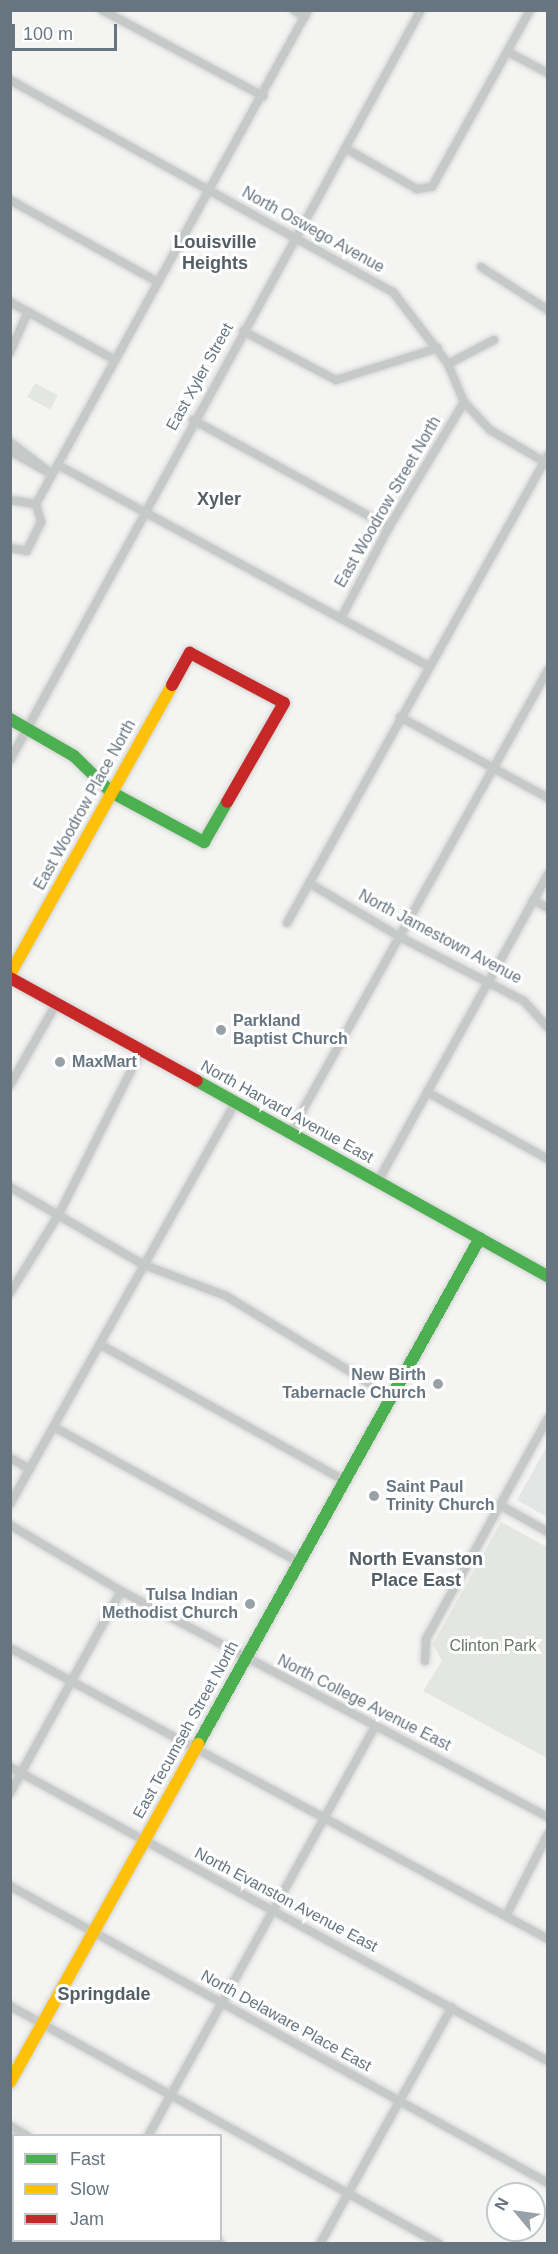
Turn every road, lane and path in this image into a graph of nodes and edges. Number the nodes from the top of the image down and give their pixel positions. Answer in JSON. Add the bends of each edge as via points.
{"nodes":[{"id":1,"x":102,"y":10,"type":"edge"},
{"id":2,"x":294,"y":10,"type":"edge"},
{"id":3,"x":421,"y":10,"type":"edge"},
{"id":4,"x":530,"y":11,"type":"edge"},
{"id":5,"x":307,"y":14,"type":"edge"},
{"id":6,"x":508,"y":52,"type":"junction"},
{"id":7,"x":548,"y":73,"type":"edge"},
{"id":8,"x":10,"y":80,"type":"edge"},
{"id":9,"x":263,"y":96,"type":"junction"},
{"id":10,"x":345,"y":148,"type":"junction"},
{"id":11,"x":210,"y":189,"type":"junction"},
{"id":12,"x":10,"y":200,"type":"edge"},
{"id":13,"x":294,"y":238,"type":"junction"},
{"id":14,"x":481,"y":267,"type":"dead end"},
{"id":15,"x":158,"y":282,"type":"junction"},
{"id":16,"x":10,"y":302,"type":"edge"},
{"id":17,"x":548,"y":310,"type":"edge"},
{"id":18,"x":28,"y":312,"type":"junction"},
{"id":19,"x":243,"y":331,"type":"junction"},
{"id":20,"x":494,"y":340,"type":"dead end"},
{"id":21,"x":438,"y":348,"type":"junction"},
{"id":22,"x":10,"y":352,"type":"edge"},
{"id":23,"x":115,"y":360,"type":"junction"},
{"id":24,"x":448,"y":364,"type":"junction"},
{"id":25,"x":464,"y":402,"type":"junction"},
{"id":26,"x":193,"y":420,"type":"junction"},
{"id":27,"x":10,"y":441,"type":"edge"},
{"id":28,"x":10,"y":451,"type":"edge"},
{"id":29,"x":546,"y":460,"type":"edge"},
{"id":30,"x":58,"y":465,"type":"junction"},
{"id":31,"x":52,"y":474,"type":"junction"},
{"id":32,"x":10,"y":500,"type":"edge"},
{"id":33,"x":36,"y":504,"type":"junction"},
{"id":34,"x":143,"y":511,"type":"junction"},
{"id":35,"x":389,"y":527,"type":"junction"},
{"id":36,"x":10,"y":548,"type":"edge"},
{"id":37,"x":341,"y":618,"type":"junction"},
{"id":38,"x":428,"y":666,"type":"junction"},
{"id":39,"x":548,"y":670,"type":"edge"},
{"id":40,"x":400,"y":717,"type":"junction"},
{"id":41,"x":10,"y":719,"type":"edge"},
{"id":42,"x":28,"y":729,"type":"junction"},
{"id":43,"x":10,"y":760,"type":"edge"},
{"id":44,"x":493,"y":768,"type":"junction"},
{"id":45,"x":111,"y":792,"type":"junction"},
{"id":46,"x":548,"y":798,"type":"edge"},
{"id":47,"x":548,"y":874,"type":"edge"},
{"id":48,"x":309,"y":883,"type":"junction"},
{"id":49,"x":533,"y":900,"type":"junction"},
{"id":50,"x":548,"y":908,"type":"edge"},
{"id":51,"x":286,"y":923,"type":"dead end"},
{"id":52,"x":400,"y":937,"type":"junction"},
{"id":53,"x":10,"y":976,"type":"edge"},
{"id":54,"x":488,"y":982,"type":"junction"},
{"id":55,"x":56,"y":1004,"type":"junction"},
{"id":56,"x":548,"y":1028,"type":"edge"},
{"id":57,"x":141,"y":1051,"type":"junction"},
{"id":58,"x":10,"y":1085,"type":"edge"},
{"id":59,"x":427,"y":1092,"type":"junction"},
{"id":60,"x":236,"y":1103,"type":"junction"},
{"id":61,"x":290,"y":1133,"type":"junction"},
{"id":62,"x":548,"y":1159,"type":"edge"},
{"id":63,"x":378,"y":1181,"type":"junction"},
{"id":64,"x":10,"y":1187,"type":"edge"},
{"id":65,"x":59,"y":1214,"type":"junction"},
{"id":66,"x":480,"y":1238,"type":"junction"},
{"id":67,"x":144,"y":1265,"type":"junction"},
{"id":68,"x":548,"y":1276,"type":"edge"},
{"id":69,"x":10,"y":1293,"type":"edge"},
{"id":70,"x":101,"y":1345,"type":"junction"},
{"id":71,"x":392,"y":1397,"type":"junction"},
{"id":72,"x":548,"y":1418,"type":"edge"},
{"id":73,"x":54,"y":1427,"type":"junction"},
{"id":74,"x":10,"y":1458,"type":"edge"},
{"id":75,"x":30,"y":1469,"type":"junction"},
{"id":76,"x":345,"y":1481,"type":"junction"},
{"id":77,"x":10,"y":1504,"type":"edge"},
{"id":78,"x":500,"y":1505,"type":"junction"},
{"id":79,"x":10,"y":1526,"type":"edge"},
{"id":80,"x":548,"y":1532,"type":"edge"},
{"id":81,"x":300,"y":1563,"type":"junction"},
{"id":82,"x":121,"y":1591,"type":"junction"},
{"id":83,"x":10,"y":1648,"type":"edge"},
{"id":84,"x":246,"y":1658,"type":"junction"},
{"id":85,"x":425,"y":1661,"type":"dead end"},
{"id":86,"x":72,"y":1681,"type":"junction"},
{"id":87,"x":375,"y":1726,"type":"junction"},
{"id":88,"x":195,"y":1749,"type":"junction"},
{"id":89,"x":10,"y":1767,"type":"edge"},
{"id":90,"x":22,"y":1773,"type":"junction"},
{"id":91,"x":10,"y":1792,"type":"edge"},
{"id":92,"x":548,"y":1817,"type":"edge"},
{"id":93,"x":325,"y":1818,"type":"junction"},
{"id":94,"x":548,"y":1834,"type":"edge"},
{"id":95,"x":144,"y":1840,"type":"junction"},
{"id":96,"x":10,"y":1886,"type":"edge"},
{"id":97,"x":272,"y":1911,"type":"junction"},
{"id":98,"x":506,"y":1916,"type":"junction"},
{"id":99,"x":94,"y":1932,"type":"junction"},
{"id":100,"x":548,"y":1939,"type":"edge"},
{"id":101,"x":221,"y":2002,"type":"junction"},
{"id":102,"x":10,"y":2006,"type":"edge"},
{"id":103,"x":452,"y":2007,"type":"junction"},
{"id":104,"x":42,"y":2024,"type":"junction"},
{"id":105,"x":548,"y":2061,"type":"edge"},
{"id":106,"x":10,"y":2082,"type":"edge"},
{"id":107,"x":171,"y":2094,"type":"junction"},
{"id":108,"x":402,"y":2102,"type":"junction"},
{"id":109,"x":10,"y":2126,"type":"edge"},
{"id":110,"x":24,"y":2134,"type":"edge"},
{"id":111,"x":149,"y":2134,"type":"edge"},
{"id":112,"x":548,"y":2183,"type":"edge"},
{"id":113,"x":349,"y":2193,"type":"junction"},
{"id":114,"x":320,"y":2244,"type":"edge"},
{"id":115,"x":439,"y":2244,"type":"edge"}],
"edges":[{"from":1,"to":9,"type":"street"},
{"from":2,"to":5,"type":"street"},
{"from":3,"to":10,"type":"street","name":"East Xyler Street"},
{"from":4,"to":6,"type":"street"},
{"from":5,"to":9,"type":"street"},
{"from":6,"to":7,"type":"street"},
{"from":6,"to":10,"type":"street","via":[[437,181],[417,189]]},
{"from":8,"to":11,"type":"street","name":"North Oswego Avenue"},
{"from":9,"to":11,"type":"street"},
{"from":10,"to":13,"type":"street","name":"East Xyler Street"},
{"from":11,"to":13,"type":"street","name":"North Oswego Avenue"},
{"from":11,"to":15,"type":"street"},
{"from":12,"to":15,"type":"street"},
{"from":13,"to":19,"type":"street","name":"East Xyler Street"},
{"from":13,"to":21,"type":"street","name":"North Oswego Avenue","via":[[393,292]]},
{"from":14,"to":17,"type":"street"},
{"from":15,"to":23,"type":"street"},
{"from":16,"to":18,"type":"street"},
{"from":18,"to":22,"type":"street"},
{"from":18,"to":23,"type":"street"},
{"from":19,"to":21,"type":"street","via":[[336,380]]},
{"from":19,"to":26,"type":"street","name":"East Xyler Street"},
{"from":20,"to":24,"type":"street"},
{"from":21,"to":24,"type":"street","name":"North Oswego Avenue"},
{"from":23,"to":30,"type":"street"},
{"from":24,"to":25,"type":"street","name":"North Oswego Avenue"},
{"from":25,"to":29,"type":"street","name":"North Oswego Avenue","via":[[490,430]]},
{"from":25,"to":35,"type":"street","name":"East Woodrow Street North"},
{"from":26,"to":34,"type":"street","name":"East Xyler Street"},
{"from":26,"to":35,"type":"street"},
{"from":27,"to":31,"type":"street"},
{"from":28,"to":31,"type":"street"},
{"from":29,"to":38,"type":"street"},
{"from":30,"to":31,"type":"street"},
{"from":30,"to":34,"type":"street"},
{"from":31,"to":33,"type":"street"},
{"from":32,"to":33,"type":"street"},
{"from":33,"to":36,"type":"street","via":[[41,522],[31,545],[22,552]]},
{"from":34,"to":37,"type":"street"},
{"from":34,"to":42,"type":"street","name":"East Xyler Street"},
{"from":35,"to":37,"type":"street","name":"East Woodrow Street North"},
{"from":37,"to":38,"type":"street"},
{"from":38,"to":40,"type":"street"},
{"from":39,"to":44,"type":"street"},
{"from":40,"to":44,"type":"street"},
{"from":40,"to":48,"type":"street"},
{"from":41,"to":42,"type":"street"},
{"from":42,"to":43,"type":"street","name":"East Xyler Street"},
{"from":42,"to":45,"type":"street","via":[[74,756]]},
{"from":44,"to":46,"type":"street"},
{"from":44,"to":52,"type":"street"},
{"from":45,"to":45,"type":"street","name":"East Woodrow Place North","via":[[190,653],[284,703],[204,842]]},
{"from":45,"to":53,"type":"street","name":"East Woodrow Place North"},
{"from":47,"to":49,"type":"street"},
{"from":48,"to":51,"type":"street"},
{"from":48,"to":52,"type":"street","name":"North Jamestown Avenue"},
{"from":49,"to":50,"type":"street"},
{"from":49,"to":54,"type":"street"},
{"from":52,"to":54,"type":"street","name":"North Jamestown Avenue"},
{"from":52,"to":61,"type":"street"},
{"from":53,"to":55,"type":"street","name":"North Harvard Avenue East"},
{"from":54,"to":56,"type":"street","name":"North Jamestown Avenue","via":[[524,1001]]},
{"from":54,"to":59,"type":"street"},
{"from":55,"to":57,"type":"street","name":"North Harvard Avenue East"},
{"from":55,"to":58,"type":"street"},
{"from":57,"to":60,"type":"street","name":"North Harvard Avenue East"},
{"from":57,"to":65,"type":"street"},
{"from":59,"to":62,"type":"street"},
{"from":59,"to":63,"type":"street"},
{"from":60,"to":61,"type":"street","name":"North Harvard Avenue East"},
{"from":60,"to":67,"type":"street"},
{"from":61,"to":63,"type":"street","name":"North Harvard Avenue East"},
{"from":63,"to":66,"type":"street","name":"North Harvard Avenue East"},
{"from":64,"to":65,"type":"street"},
{"from":65,"to":67,"type":"street"},
{"from":65,"to":69,"type":"street"},
{"from":66,"to":68,"type":"street","name":"North Harvard Avenue East"},
{"from":66,"to":71,"type":"street","name":"East Tecumseh Street North"},
{"from":67,"to":70,"type":"street"},
{"from":67,"to":71,"type":"street","via":[[226,1296]]},
{"from":70,"to":73,"type":"street"},
{"from":70,"to":76,"type":"street"},
{"from":71,"to":76,"type":"street","name":"East Tecumseh Street North"},
{"from":72,"to":78,"type":"street"},
{"from":73,"to":75,"type":"street"},
{"from":73,"to":81,"type":"street"},
{"from":74,"to":75,"type":"street"},
{"from":75,"to":77,"type":"street"},
{"from":76,"to":81,"type":"street","name":"East Tecumseh Street North"},
{"from":78,"to":80,"type":"street"},
{"from":78,"to":85,"type":"street","via":[[426,1639]]},
{"from":79,"to":82,"type":"street","name":"North College Avenue East"},
{"from":81,"to":84,"type":"street","name":"East Tecumseh Street North"},
{"from":82,"to":84,"type":"street","name":"North College Avenue East"},
{"from":82,"to":86,"type":"street"},
{"from":83,"to":86,"type":"street"},
{"from":84,"to":87,"type":"street","name":"North College Avenue East"},
{"from":84,"to":88,"type":"street","name":"East Tecumseh Street North"},
{"from":86,"to":88,"type":"street"},
{"from":86,"to":90,"type":"street"},
{"from":87,"to":92,"type":"street","name":"North College Avenue East"},
{"from":87,"to":93,"type":"street"},
{"from":88,"to":93,"type":"street"},
{"from":88,"to":95,"type":"street","name":"East Tecumseh Street North"},
{"from":89,"to":90,"type":"street","name":"North Evanston Avenue East"},
{"from":90,"to":91,"type":"street"},
{"from":90,"to":95,"type":"street","name":"North Evanston Avenue East"},
{"from":93,"to":97,"type":"street"},
{"from":93,"to":98,"type":"street"},
{"from":94,"to":98,"type":"street"},
{"from":95,"to":97,"type":"street","name":"North Evanston Avenue East"},
{"from":95,"to":99,"type":"street","name":"East Tecumseh Street North"},
{"from":96,"to":99,"type":"street","name":"North Delaware Place East"},
{"from":97,"to":101,"type":"street"},
{"from":97,"to":103,"type":"street","name":"North Evanston Avenue East"},
{"from":98,"to":100,"type":"street"},
{"from":99,"to":101,"type":"street","name":"North Delaware Place East"},
{"from":99,"to":104,"type":"street","name":"East Tecumseh Street North"},
{"from":101,"to":107,"type":"street"},
{"from":101,"to":108,"type":"street","name":"North Delaware Place East"},
{"from":102,"to":104,"type":"street"},
{"from":103,"to":105,"type":"street","name":"North Evanston Avenue East"},
{"from":103,"to":108,"type":"street"},
{"from":104,"to":106,"type":"street","name":"East Tecumseh Street North"},
{"from":104,"to":107,"type":"street"},
{"from":107,"to":111,"type":"street"},
{"from":107,"to":113,"type":"street"},
{"from":108,"to":112,"type":"street","name":"North Delaware Place East"},
{"from":108,"to":113,"type":"street"},
{"from":109,"to":110,"type":"street"},
{"from":113,"to":114,"type":"street"},
{"from":113,"to":115,"type":"street"}]}
